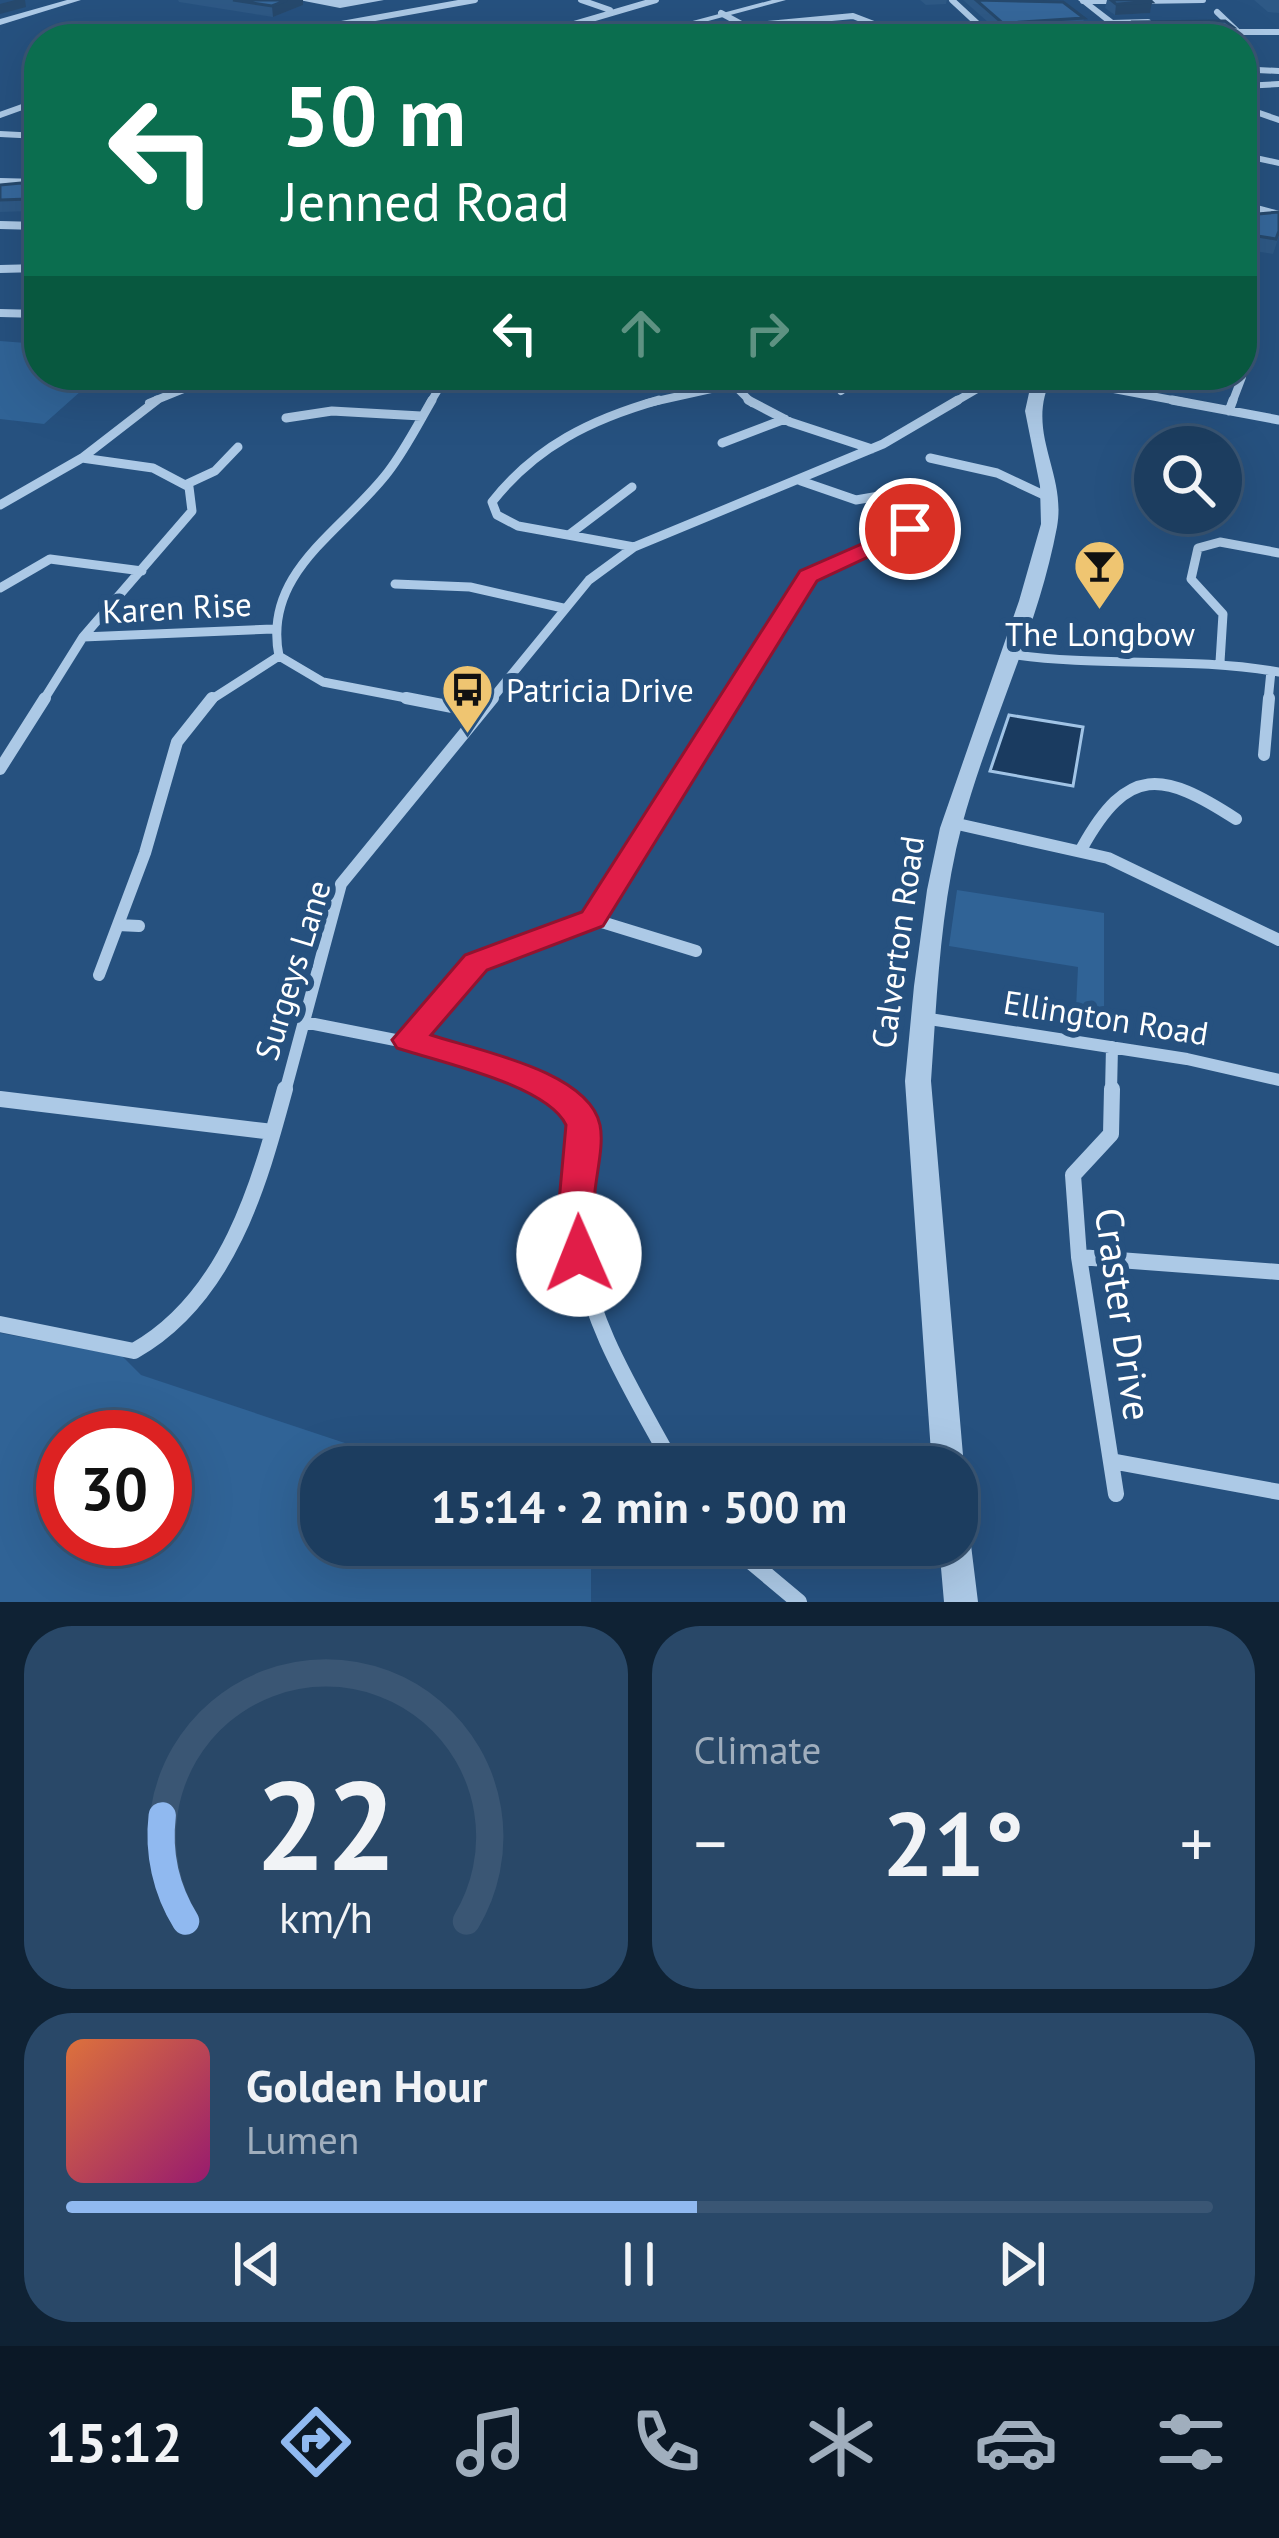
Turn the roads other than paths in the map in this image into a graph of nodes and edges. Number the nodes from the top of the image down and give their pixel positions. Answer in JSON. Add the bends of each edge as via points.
{"nodes":[{"id":1,"x":77,"y":0,"type":"edge"},
{"id":2,"x":303,"y":0,"type":"edge"},
{"id":3,"x":380,"y":0,"type":"edge"},
{"id":4,"x":475,"y":0,"type":"edge"},
{"id":5,"x":580,"y":0,"type":"edge"},
{"id":6,"x":656,"y":0,"type":"edge"},
{"id":7,"x":782,"y":0,"type":"edge"},
{"id":8,"x":952,"y":0,"type":"edge"},
{"id":9,"x":1203,"y":1,"type":"edge"},
{"id":10,"x":1085,"y":2,"type":"edge"},
{"id":11,"x":1071,"y":5,"type":"edge"},
{"id":12,"x":611,"y":11,"type":"junction"},
{"id":13,"x":721,"y":13,"type":"junction"},
{"id":14,"x":1228,"y":21,"type":"junction"},
{"id":15,"x":0,"y":22,"type":"edge"},
{"id":16,"x":1165,"y":22,"type":"edge"},
{"id":17,"x":1202,"y":22,"type":"edge"},
{"id":18,"x":1112,"y":23,"type":"joint"},
{"id":19,"x":341,"y":24,"type":"edge"},
{"id":20,"x":570,"y":24,"type":"edge"},
{"id":21,"x":682,"y":24,"type":"edge"},
{"id":22,"x":743,"y":24,"type":"edge"},
{"id":23,"x":763,"y":24,"type":"edge"},
{"id":24,"x":886,"y":24,"type":"edge"},
{"id":25,"x":978,"y":24,"type":"edge"},
{"id":26,"x":1231,"y":24,"type":"edge"},
{"id":27,"x":1257,"y":70,"type":"dead end"},
{"id":28,"x":1279,"y":71,"type":"edge"},
{"id":29,"x":181,"y":390,"type":"edge"},
{"id":30,"x":437,"y":390,"type":"edge"},
{"id":31,"x":688,"y":390,"type":"edge"},
{"id":32,"x":741,"y":390,"type":"edge"},
{"id":33,"x":972,"y":390,"type":"edge"},
{"id":34,"x":1039,"y":390,"type":"edge"},
{"id":35,"x":1122,"y":390,"type":"edge"},
{"id":36,"x":1237,"y":390,"type":"edge"},
{"id":37,"x":1229,"y":411,"type":"junction"},
{"id":38,"x":421,"y":416,"type":"junction"},
{"id":39,"x":286,"y":419,"type":"dead end"},
{"id":40,"x":785,"y":419,"type":"junction"},
{"id":41,"x":1279,"y":420,"type":"edge"},
{"id":42,"x":722,"y":443,"type":"dead end"},
{"id":43,"x":238,"y":447,"type":"dead end"},
{"id":44,"x":872,"y":449,"type":"junction"},
{"id":45,"x":82,"y":458,"type":"junction"},
{"id":46,"x":930,"y":458,"type":"dead end"},
{"id":47,"x":801,"y":481,"type":"junction"},
{"id":48,"x":187,"y":484,"type":"junction"},
{"id":49,"x":632,"y":487,"type":"dead end"},
{"id":50,"x":908,"y":491,"type":"dead end"},
{"id":51,"x":894,"y":496,"type":"junction"},
{"id":52,"x":1048,"y":497,"type":"junction"},
{"id":53,"x":0,"y":505,"type":"edge"},
{"id":54,"x":570,"y":534,"type":"junction"},
{"id":55,"x":634,"y":548,"type":"junction"},
{"id":56,"x":1279,"y":553,"type":"edge"},
{"id":57,"x":142,"y":571,"type":"junction"},
{"id":58,"x":394,"y":584,"type":"dead end"},
{"id":59,"x":0,"y":587,"type":"edge"},
{"id":60,"x":563,"y":608,"type":"junction"},
{"id":61,"x":273,"y":629,"type":"junction"},
{"id":62,"x":82,"y":638,"type":"junction"},
{"id":63,"x":1009,"y":653,"type":"junction"},
{"id":64,"x":279,"y":656,"type":"junction"},
{"id":65,"x":1220,"y":662,"type":"junction"},
{"id":66,"x":1275,"y":671,"type":"edge"},
{"id":67,"x":478,"y":712,"type":"junction"},
{"id":68,"x":1264,"y":755,"type":"dead end"},
{"id":69,"x":0,"y":769,"type":"edge"},
{"id":70,"x":1221,"y":809,"type":"junction"},
{"id":71,"x":1205,"y":818,"type":"dead end"},
{"id":72,"x":1236,"y":818,"type":"dead end"},
{"id":73,"x":953,"y":823,"type":"junction"},
{"id":74,"x":1082,"y":848,"type":"junction"},
{"id":75,"x":592,"y":919,"type":"junction"},
{"id":76,"x":118,"y":925,"type":"junction"},
{"id":77,"x":139,"y":926,"type":"dead end"},
{"id":78,"x":1279,"y":940,"type":"edge"},
{"id":79,"x":696,"y":951,"type":"dead end"},
{"id":80,"x":99,"y":975,"type":"dead end"},
{"id":81,"x":923,"y":1018,"type":"junction"},
{"id":82,"x":304,"y":1022,"type":"junction"},
{"id":83,"x":408,"y":1040,"type":"junction"},
{"id":84,"x":1112,"y":1047,"type":"junction"},
{"id":85,"x":1279,"y":1080,"type":"edge"},
{"id":86,"x":0,"y":1099,"type":"edge"},
{"id":87,"x":273,"y":1132,"type":"junction"},
{"id":88,"x":1078,"y":1257,"type":"junction"},
{"id":89,"x":1279,"y":1273,"type":"edge"},
{"id":90,"x":0,"y":1324,"type":"edge"},
{"id":91,"x":664,"y":1446,"type":"edge"},
{"id":92,"x":946,"y":1446,"type":"edge"},
{"id":93,"x":1111,"y":1461,"type":"junction"},
{"id":94,"x":1279,"y":1492,"type":"edge"},
{"id":95,"x":1116,"y":1494,"type":"dead end"},
{"id":96,"x":756,"y":1566,"type":"edge"},
{"id":97,"x":958,"y":1566,"type":"edge"},
{"id":98,"x":799,"y":1602,"type":"edge"},
{"id":99,"x":961,"y":1602,"type":"edge"}],
"edges":[{"from":1,"to":15,"type":"street"},
{"from":2,"to":3,"type":"street"},
{"from":4,"to":19,"type":"street"},
{"from":5,"to":12,"type":"street"},
{"from":6,"to":12,"type":"street"},
{"from":7,"to":13,"type":"street"},
{"from":8,"to":25,"type":"street"},
{"from":9,"to":10,"type":"street"},
{"from":9,"to":14,"type":"street"},
{"from":10,"to":11,"type":"street"},
{"from":10,"to":18,"type":"street"},
{"from":12,"to":20,"type":"street"},
{"from":13,"to":21,"type":"street"},
{"from":13,"to":22,"type":"street"},
{"from":14,"to":17,"type":"street"},
{"from":14,"to":26,"type":"street"},
{"from":16,"to":18,"type":"street"},
{"from":23,"to":24,"type":"street","via":[[861,12]]},
{"from":27,"to":28,"type":"street"},
{"from":29,"to":45,"type":"street","via":[[149,403]]},
{"from":30,"to":38,"type":"street"},
{"from":31,"to":54,"type":"street","via":[[594,422],[530,463],[492,502],[506,521]]},
{"from":32,"to":40,"type":"street"},
{"from":33,"to":44,"type":"street","name":"Surgeys Lane"},
{"from":34,"to":52,"type":"street","name":"Calverton Road","via":[[1030,411]]},
{"from":35,"to":37,"type":"street"},
{"from":36,"to":37,"type":"street"},
{"from":37,"to":41,"type":"street"},
{"from":38,"to":39,"type":"street","via":[[332,411]]},
{"from":38,"to":61,"type":"street","via":[[368,498],[293,578]]},
{"from":40,"to":42,"type":"street"},
{"from":40,"to":44,"type":"street"},
{"from":43,"to":48,"type":"street"},
{"from":44,"to":47,"type":"street","name":"Surgeys Lane"},
{"from":45,"to":48,"type":"street","via":[[153,468]]},
{"from":45,"to":53,"type":"street"},
{"from":46,"to":52,"type":"street","via":[[990,470]]},
{"from":47,"to":51,"type":"street","via":[[856,500]]},
{"from":47,"to":55,"type":"street","name":"Surgeys Lane"},
{"from":48,"to":57,"type":"street","via":[[188,521]]},
{"from":49,"to":54,"type":"street"},
{"from":50,"to":51,"type":"street"},
{"from":51,"to":75,"type":"street","via":[[911,508],[907,534],[808,576]]},
{"from":52,"to":63,"type":"street","name":"Calverton Road","via":[[1050,517]]},
{"from":54,"to":55,"type":"street"},
{"from":55,"to":60,"type":"street","name":"Surgeys Lane"},
{"from":56,"to":65,"type":"street","via":[[1198,548],[1191,579],[1223,614]]},
{"from":57,"to":59,"type":"street","via":[[46,556]]},
{"from":57,"to":62,"type":"street"},
{"from":58,"to":60,"type":"street","via":[[470,586]]},
{"from":60,"to":67,"type":"street","name":"Surgeys Lane"},
{"from":61,"to":62,"type":"street","name":"Karen Rise"},
{"from":61,"to":64,"type":"street"},
{"from":62,"to":69,"type":"street"},
{"from":63,"to":65,"type":"street","via":[[1082,665]]},
{"from":63,"to":73,"type":"street","name":"Calverton Road"},
{"from":64,"to":67,"type":"street","via":[[323,682]]},
{"from":64,"to":76,"type":"street","via":[[214,694],[177,742]]},
{"from":65,"to":66,"type":"street"},
{"from":66,"to":68,"type":"street"},
{"from":67,"to":82,"type":"street","name":"Surgeys Lane","via":[[341,884]]},
{"from":70,"to":71,"type":"street"},
{"from":70,"to":72,"type":"street"},
{"from":70,"to":74,"type":"street","via":[[1181,783],[1145,781],[1101,811]]},
{"from":73,"to":74,"type":"street"},
{"from":73,"to":81,"type":"street","name":"Calverton Road"},
{"from":74,"to":78,"type":"street"},
{"from":75,"to":79,"type":"street"},
{"from":75,"to":83,"type":"street","via":[[476,962]]},
{"from":76,"to":77,"type":"street"},
{"from":76,"to":80,"type":"street"},
{"from":81,"to":84,"type":"street","name":"Ellington Road"},
{"from":81,"to":92,"type":"street","name":"Calverton Road","via":[[920,1105]]},
{"from":82,"to":83,"type":"street"},
{"from":82,"to":87,"type":"street","name":"Surgeys Lane"},
{"from":83,"to":91,"type":"street","via":[[540,1083],[574,1106],[583,1125],[579,1254],[596,1308]]},
{"from":84,"to":85,"type":"street","name":"Ellington Road"},
{"from":84,"to":88,"type":"street","name":"Craster Drive","via":[[1111,1134],[1073,1175]]},
{"from":86,"to":87,"type":"street"},
{"from":87,"to":90,"type":"street","name":"Surgeys Lane","via":[[246,1222],[158,1338],[134,1351]]},
{"from":88,"to":89,"type":"street"},
{"from":88,"to":93,"type":"street","name":"Craster Drive"},
{"from":93,"to":94,"type":"street"},
{"from":93,"to":95,"type":"street","name":"Craster Drive"},
{"from":96,"to":98,"type":"street"},
{"from":97,"to":99,"type":"street"}]}
